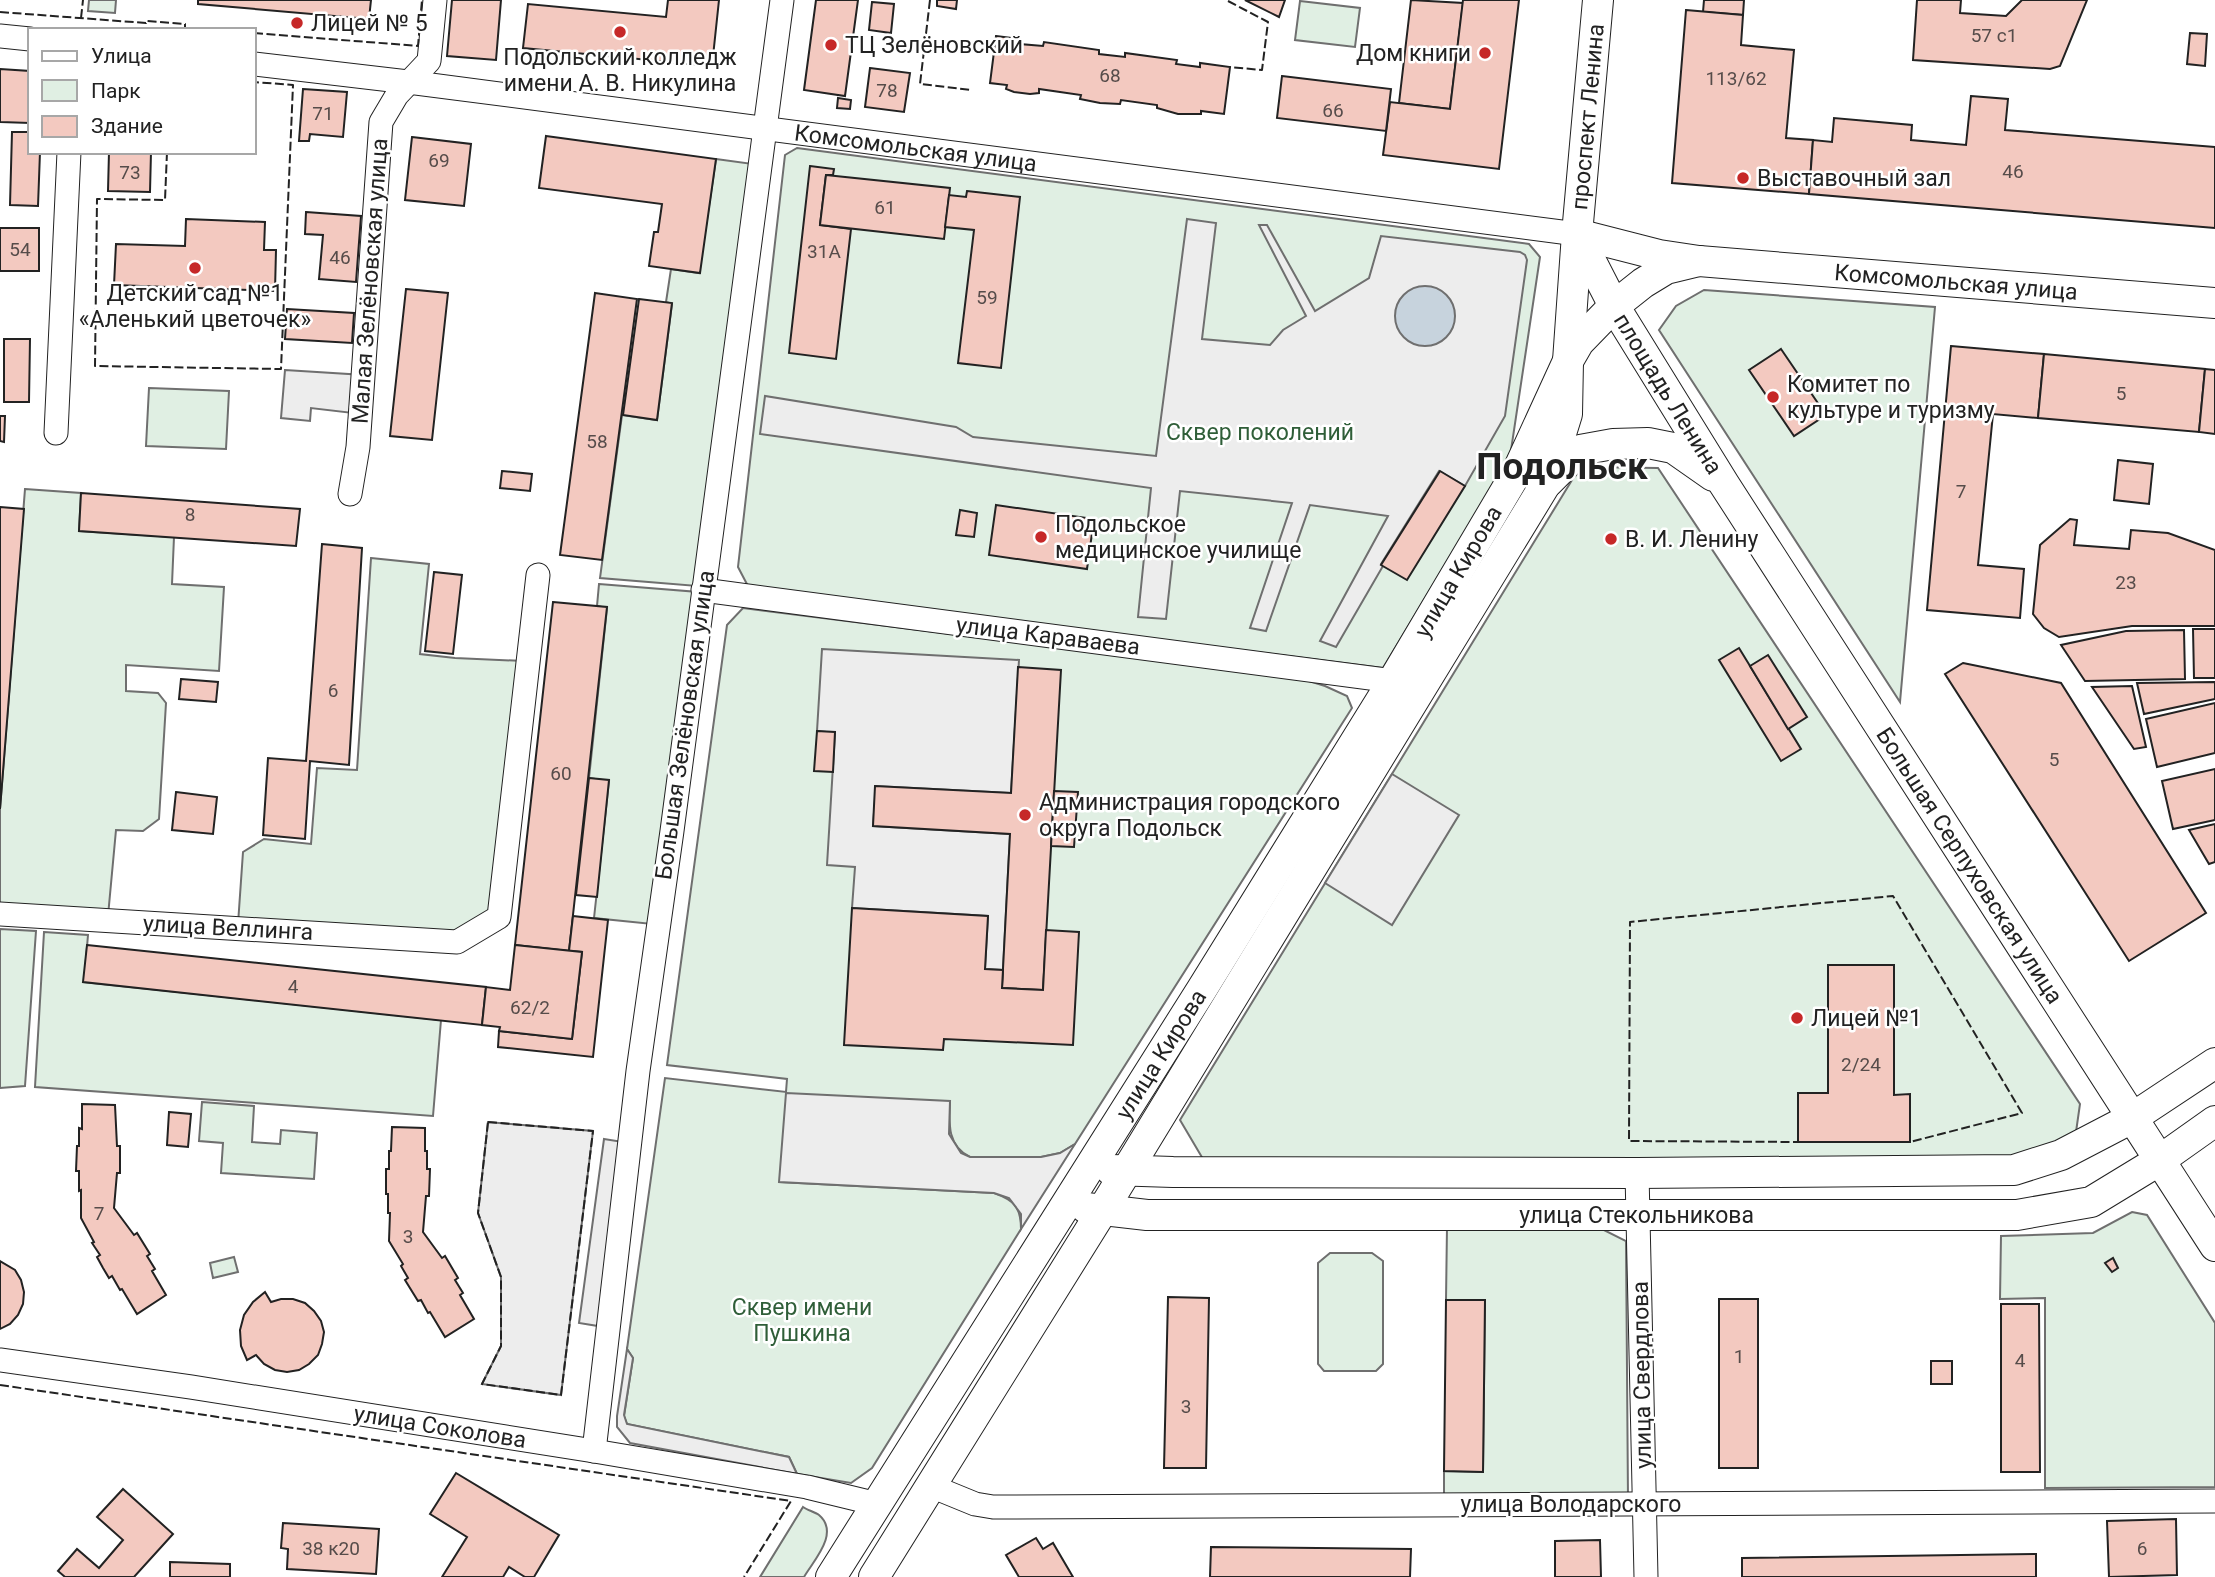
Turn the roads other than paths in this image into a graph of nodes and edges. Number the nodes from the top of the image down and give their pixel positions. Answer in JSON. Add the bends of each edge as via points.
{"nodes":[{"id":1,"x":435,"y":0,"type":"edge"},
{"id":2,"x":782,"y":0,"type":"edge"},
{"id":3,"x":1598,"y":0,"type":"edge"},
{"id":4,"x":0,"y":36,"type":"edge"},
{"id":5,"x":28,"y":39,"type":"edge"},
{"id":6,"x":256,"y":64,"type":"edge"},
{"id":7,"x":408,"y":82,"type":"junction"},
{"id":8,"x":764,"y":129,"type":"junction"},
{"id":9,"x":69,"y":154,"type":"edge"},
{"id":10,"x":1577,"y":234,"type":"junction"},
{"id":11,"x":1699,"y":261,"type":"junction"},
{"id":12,"x":2215,"y":303,"type":"edge"},
{"id":13,"x":1614,"y":306,"type":"junction"},
{"id":14,"x":1567,"y":361,"type":"junction"},
{"id":15,"x":56,"y":433,"type":"dead end"},
{"id":16,"x":1724,"y":484,"type":"junction"},
{"id":17,"x":1545,"y":485,"type":"junction"},
{"id":18,"x":350,"y":495,"type":"dead end"},
{"id":19,"x":538,"y":575,"type":"dead end"},
{"id":20,"x":703,"y":590,"type":"junction"},
{"id":21,"x":1393,"y":681,"type":"junction"},
{"id":22,"x":0,"y":914,"type":"edge"},
{"id":23,"x":2215,"y":1063,"type":"edge"},
{"id":24,"x":2132,"y":1118,"type":"junction"},
{"id":25,"x":2215,"y":1121,"type":"edge"},
{"id":26,"x":2160,"y":1160,"type":"junction"},
{"id":27,"x":1127,"y":1170,"type":"junction"},
{"id":28,"x":1086,"y":1171,"type":"junction"},
{"id":29,"x":1637,"y":1173,"type":"junction"},
{"id":30,"x":1066,"y":1203,"type":"junction"},
{"id":31,"x":1102,"y":1211,"type":"junction"},
{"id":32,"x":1638,"y":1215,"type":"junction"},
{"id":33,"x":2215,"y":1246,"type":"edge"},
{"id":34,"x":0,"y":1360,"type":"edge"},
{"id":35,"x":594,"y":1451,"type":"junction"},
{"id":36,"x":931,"y":1486,"type":"junction"},
{"id":37,"x":2215,"y":1501,"type":"edge"},
{"id":38,"x":877,"y":1504,"type":"junction"},
{"id":39,"x":1645,"y":1504,"type":"junction"},
{"id":40,"x":912,"y":1516,"type":"junction"},
{"id":41,"x":831,"y":1577,"type":"edge"},
{"id":42,"x":874,"y":1577,"type":"edge"},
{"id":43,"x":1646,"y":1577,"type":"edge"}],
"edges":[{"from":1,"to":7,"type":"street","name":"Малая Зелёновская улица","via":[[429,61]]},
{"from":2,"to":8,"type":"street","name":"Большая Зелёновская улица"},
{"from":3,"to":10,"type":"main road","name":"проспект Ленина"},
{"from":4,"to":5,"type":"street"},
{"from":6,"to":7,"type":"street","name":"Комсомольская улица"},
{"from":7,"to":8,"type":"street","name":"Комсомольская улица"},
{"from":7,"to":18,"type":"street","name":"Малая Зелёновская улица","via":[[381,122],[358,447]]},
{"from":8,"to":10,"type":"street","name":"Комсомольская улица"},
{"from":8,"to":20,"type":"street","name":"Большая Зелёновская улица"},
{"from":9,"to":15,"type":"street"},
{"from":10,"to":11,"type":"main road"},
{"from":10,"to":13,"type":"main road","name":"площадь Ленина"},
{"from":10,"to":14,"type":"main road"},
{"from":11,"to":12,"type":"main road","name":"Комсомольская улица"},
{"from":11,"to":13,"type":"main road","via":[[1666,269]]},
{"from":13,"to":14,"type":"main road"},
{"from":13,"to":16,"type":"main road","name":"площадь Ленина"},
{"from":14,"to":17,"type":"main road","name":"улица Кирова","via":[[1567,414]]},
{"from":14,"to":21,"type":"main road","name":"улица Кирова","via":[[1518,470]]},
{"from":16,"to":17,"type":"main road","name":"площадь Ленина","via":[[1673,448],[1648,443],[1580,450]]},
{"from":16,"to":24,"type":"main road","name":"Большая Серпуховская улица"},
{"from":17,"to":27,"type":"main road","name":"улица Кирова"},
{"from":19,"to":22,"type":"street","name":"улица Веллинга","via":[[499,917],[457,942]]},
{"from":20,"to":21,"type":"street","name":"улица Караваева"},
{"from":20,"to":35,"type":"street","name":"Большая Зелёновская улица","via":[[638,1071]]},
{"from":21,"to":28,"type":"main road","name":"улица Кирова"},
{"from":23,"to":24,"type":"main road","name":"улица Стекольникова"},
{"from":24,"to":26,"type":"main road","name":"Большая Серпуховская улица"},
{"from":24,"to":29,"type":"main road","name":"улица Стекольникова","via":[[2061,1155],[2014,1170]]},
{"from":25,"to":26,"type":"main road","name":"улица Стекольникова"},
{"from":26,"to":32,"type":"main road","name":"улица Стекольникова","via":[[2091,1202],[2017,1215]]},
{"from":26,"to":33,"type":"main road","name":"Большая Серпуховская улица"},
{"from":27,"to":28,"type":"main road","name":"улица Стекольникова"},
{"from":27,"to":29,"type":"main road","name":"улица Стекольникова"},
{"from":27,"to":30,"type":"main road"},
{"from":27,"to":31,"type":"main road","name":"улица Кирова"},
{"from":28,"to":30,"type":"main road","name":"улица Кирова"},
{"from":29,"to":32,"type":"street","name":"улица Свердлова"},
{"from":30,"to":31,"type":"main road","name":"улица Стекольникова"},
{"from":30,"to":38,"type":"main road","name":"улица Кирова"},
{"from":31,"to":32,"type":"main road","name":"улица Стекольникова","via":[[1147,1215]]},
{"from":31,"to":36,"type":"main road","name":"улица Кирова"},
{"from":32,"to":39,"type":"street","name":"улица Свердлова"},
{"from":34,"to":35,"type":"street","name":"улица Соколова"},
{"from":35,"to":38,"type":"street","name":"улица Соколова","via":[[807,1487]]},
{"from":36,"to":39,"type":"street","name":"улица Володарского","via":[[993,1507]]},
{"from":36,"to":40,"type":"main road","name":"улица Кирова"},
{"from":37,"to":39,"type":"street","name":"улица Володарского"},
{"from":38,"to":40,"type":"main road"},
{"from":38,"to":41,"type":"main road","name":"улица Кирова"},
{"from":39,"to":43,"type":"street","name":"улица Свердлова"},
{"from":40,"to":42,"type":"main road","name":"улица Кирова"}]}
